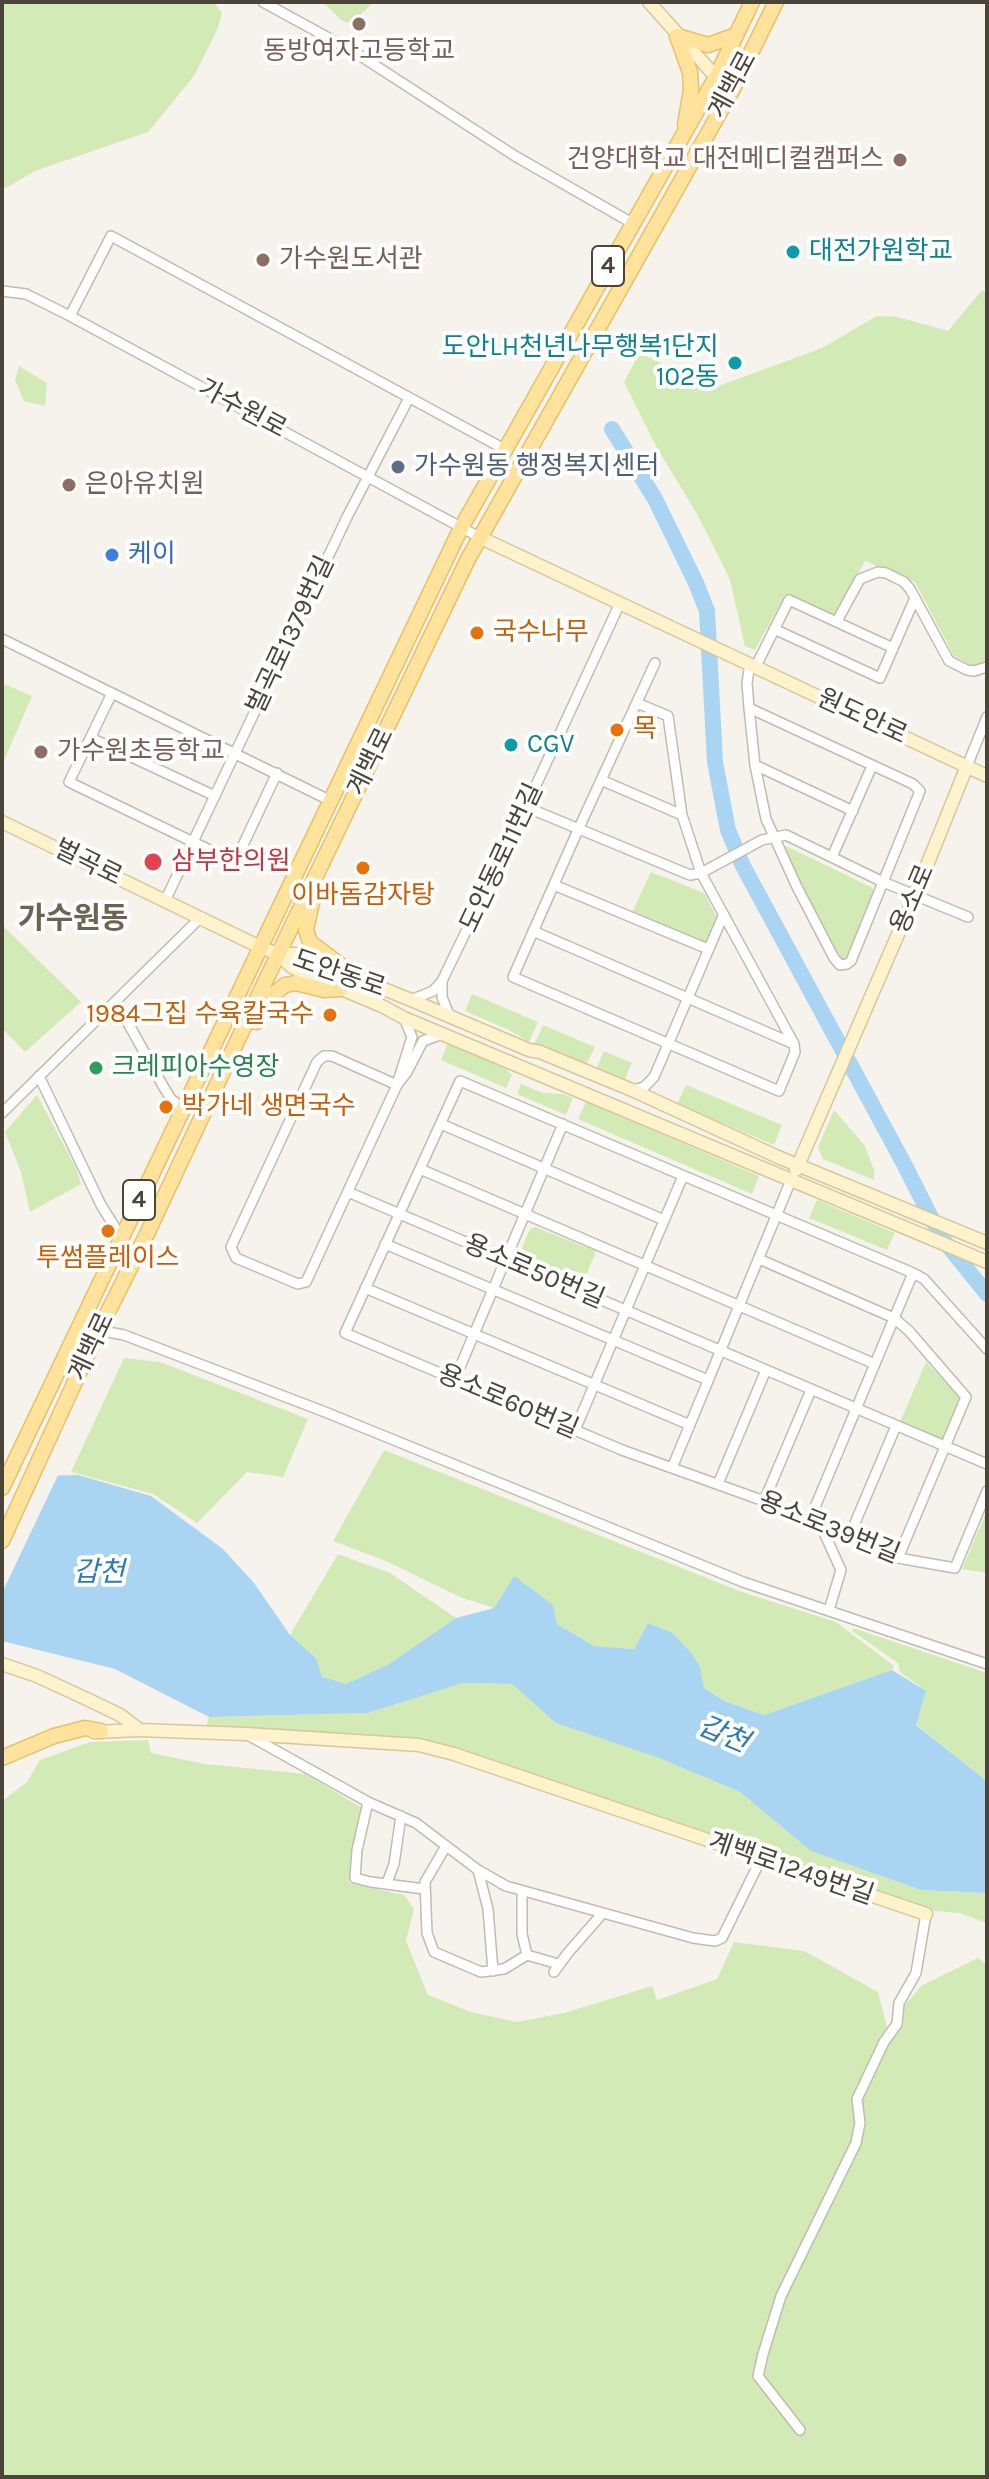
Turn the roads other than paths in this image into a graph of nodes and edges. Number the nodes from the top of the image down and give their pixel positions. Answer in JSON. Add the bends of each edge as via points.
{"nodes":[{"id":1,"x":263,"y":2,"type":"edge"},
{"id":2,"x":649,"y":2,"type":"edge"},
{"id":3,"x":752,"y":2,"type":"edge"},
{"id":4,"x":776,"y":2,"type":"edge"},
{"id":5,"x":736,"y":35,"type":"junction"},
{"id":6,"x":677,"y":36,"type":"junction"},
{"id":7,"x":716,"y":77,"type":"junction"},
{"id":8,"x":733,"y":89,"type":"junction"},
{"id":9,"x":683,"y":133,"type":"junction"},
{"id":10,"x":632,"y":223,"type":"junction"},
{"id":11,"x":2,"y":291,"type":"edge"},
{"id":12,"x":70,"y":316,"type":"junction"},
{"id":13,"x":409,"y":398,"type":"junction"},
{"id":14,"x":506,"y":450,"type":"junction"},
{"id":15,"x":367,"y":475,"type":"junction"},
{"id":16,"x":461,"y":528,"type":"junction"},
{"id":17,"x":479,"y":537,"type":"junction"},
{"id":18,"x":915,"y":598,"type":"junction"},
{"id":19,"x":620,"y":603,"type":"junction"},
{"id":20,"x":837,"y":621,"type":"junction"},
{"id":21,"x":774,"y":629,"type":"junction"},
{"id":22,"x":2,"y":639,"type":"edge"},
{"id":23,"x":893,"y":648,"type":"junction"},
{"id":24,"x":655,"y":663,"type":"dead end"},
{"id":25,"x":753,"y":665,"type":"junction"},
{"id":26,"x":987,"y":667,"type":"edge"},
{"id":27,"x":112,"y":693,"type":"junction"},
{"id":28,"x":637,"y":703,"type":"junction"},
{"id":29,"x":749,"y":708,"type":"junction"},
{"id":30,"x":987,"y":717,"type":"edge"},
{"id":31,"x":91,"y":738,"type":"junction"},
{"id":32,"x":235,"y":753,"type":"junction"},
{"id":33,"x":755,"y":765,"type":"junction"},
{"id":34,"x":872,"y":766,"type":"junction"},
{"id":35,"x":967,"y":766,"type":"junction"},
{"id":36,"x":277,"y":773,"type":"junction"},
{"id":37,"x":987,"y":776,"type":"edge"},
{"id":38,"x":601,"y":780,"type":"junction"},
{"id":39,"x":215,"y":796,"type":"junction"},
{"id":40,"x":331,"y":801,"type":"junction"},
{"id":41,"x":526,"y":807,"type":"junction"},
{"id":42,"x":853,"y":811,"type":"junction"},
{"id":43,"x":682,"y":815,"type":"junction"},
{"id":44,"x":2,"y":822,"type":"edge"},
{"id":45,"x":578,"y":830,"type":"junction"},
{"id":46,"x":774,"y":837,"type":"junction"},
{"id":47,"x":193,"y":842,"type":"junction"},
{"id":48,"x":832,"y":857,"type":"junction"},
{"id":49,"x":701,"y":873,"type":"junction"},
{"id":50,"x":315,"y":878,"type":"junction"},
{"id":51,"x":883,"y":882,"type":"junction"},
{"id":52,"x":554,"y":885,"type":"junction"},
{"id":53,"x":915,"y":895,"type":"junction"},
{"id":54,"x":165,"y":901,"type":"junction"},
{"id":55,"x":723,"y":916,"type":"junction"},
{"id":56,"x":968,"y":917,"type":"dead end"},
{"id":57,"x":200,"y":918,"type":"junction"},
{"id":58,"x":533,"y":931,"type":"junction"},
{"id":59,"x":260,"y":947,"type":"junction"},
{"id":60,"x":708,"y":949,"type":"junction"},
{"id":61,"x":278,"y":954,"type":"junction"},
{"id":62,"x":362,"y":981,"type":"junction"},
{"id":63,"x":442,"y":981,"type":"junction"},
{"id":64,"x":340,"y":989,"type":"junction"},
{"id":65,"x":688,"y":997,"type":"junction"},
{"id":66,"x":411,"y":1000,"type":"junction"},
{"id":67,"x":110,"y":1008,"type":"junction"},
{"id":68,"x":449,"y":1015,"type":"junction"},
{"id":69,"x":404,"y":1018,"type":"junction"},
{"id":70,"x":442,"y":1033,"type":"junction"},
{"id":71,"x":668,"y":1043,"type":"junction"},
{"id":72,"x":794,"y":1044,"type":"junction"},
{"id":73,"x":236,"y":1047,"type":"junction"},
{"id":74,"x":39,"y":1076,"type":"junction"},
{"id":75,"x":654,"y":1077,"type":"junction"},
{"id":76,"x":397,"y":1085,"type":"junction"},
{"id":77,"x":632,"y":1090,"type":"junction"},
{"id":78,"x":664,"y":1105,"type":"junction"},
{"id":79,"x":183,"y":1108,"type":"junction"},
{"id":80,"x":2,"y":1113,"type":"edge"},
{"id":81,"x":441,"y":1124,"type":"junction"},
{"id":82,"x":563,"y":1124,"type":"junction"},
{"id":83,"x":798,"y":1164,"type":"junction"},
{"id":84,"x":420,"y":1169,"type":"junction"},
{"id":85,"x":544,"y":1169,"type":"junction"},
{"id":86,"x":683,"y":1176,"type":"junction"},
{"id":87,"x":791,"y":1180,"type":"junction"},
{"id":88,"x":348,"y":1192,"type":"junction"},
{"id":89,"x":399,"y":1214,"type":"junction"},
{"id":90,"x":525,"y":1214,"type":"junction"},
{"id":91,"x":777,"y":1216,"type":"junction"},
{"id":92,"x":664,"y":1220,"type":"junction"},
{"id":93,"x":121,"y":1237,"type":"junction"},
{"id":94,"x":981,"y":1240,"type":"edge"},
{"id":95,"x":385,"y":1244,"type":"junction"},
{"id":96,"x":759,"y":1259,"type":"junction"},
{"id":97,"x":506,"y":1260,"type":"junction"},
{"id":98,"x":987,"y":1262,"type":"edge"},
{"id":99,"x":645,"y":1265,"type":"junction"},
{"id":100,"x":913,"y":1273,"type":"junction"},
{"id":101,"x":365,"y":1288,"type":"junction"},
{"id":102,"x":493,"y":1290,"type":"junction"},
{"id":103,"x":740,"y":1305,"type":"junction"},
{"id":104,"x":626,"y":1311,"type":"junction"},
{"id":105,"x":894,"y":1318,"type":"junction"},
{"id":106,"x":98,"y":1330,"type":"junction"},
{"id":107,"x":474,"y":1334,"type":"junction"},
{"id":108,"x":613,"y":1340,"type":"junction"},
{"id":109,"x":987,"y":1349,"type":"edge"},
{"id":110,"x":720,"y":1351,"type":"junction"},
{"id":111,"x":875,"y":1364,"type":"junction"},
{"id":112,"x":766,"y":1370,"type":"junction"},
{"id":113,"x":455,"y":1379,"type":"junction"},
{"id":114,"x":708,"y":1380,"type":"junction"},
{"id":115,"x":594,"y":1384,"type":"junction"},
{"id":116,"x":811,"y":1390,"type":"junction"},
{"id":117,"x":856,"y":1409,"type":"junction"},
{"id":118,"x":690,"y":1425,"type":"junction"},
{"id":119,"x":896,"y":1426,"type":"junction"},
{"id":120,"x":575,"y":1430,"type":"junction"},
{"id":121,"x":945,"y":1446,"type":"junction"},
{"id":122,"x":987,"y":1464,"type":"edge"},
{"id":123,"x":672,"y":1468,"type":"junction"},
{"id":124,"x":718,"y":1484,"type":"junction"},
{"id":125,"x":2,"y":1488,"type":"edge"},
{"id":126,"x":987,"y":1491,"type":"edge"},
{"id":127,"x":764,"y":1501,"type":"junction"},
{"id":128,"x":815,"y":1521,"type":"junction"},
{"id":129,"x":849,"y":1537,"type":"junction"},
{"id":130,"x":2,"y":1541,"type":"edge"},
{"id":131,"x":898,"y":1558,"type":"junction"},
{"id":132,"x":829,"y":1610,"type":"junction"},
{"id":133,"x":2,"y":1664,"type":"edge"},
{"id":134,"x":987,"y":1664,"type":"edge"},
{"id":135,"x":140,"y":1730,"type":"junction"},
{"id":136,"x":101,"y":1731,"type":"joint"},
{"id":137,"x":246,"y":1734,"type":"junction"},
{"id":138,"x":2,"y":1761,"type":"edge"},
{"id":139,"x":368,"y":1802,"type":"junction"},
{"id":140,"x":401,"y":1816,"type":"junction"},
{"id":141,"x":446,"y":1846,"type":"junction"},
{"id":142,"x":761,"y":1859,"type":"junction"},
{"id":143,"x":478,"y":1870,"type":"junction"},
{"id":144,"x":387,"y":1883,"type":"junction"},
{"id":145,"x":424,"y":1889,"type":"junction"},
{"id":146,"x":522,"y":1891,"type":"junction"},
{"id":147,"x":602,"y":1914,"type":"junction"},
{"id":148,"x":926,"y":1914,"type":"joint"},
{"id":149,"x":527,"y":1955,"type":"junction"},
{"id":150,"x":493,"y":1971,"type":"junction"},
{"id":151,"x":800,"y":2430,"type":"dead end"}],
"edges":[{"from":1,"to":10,"type":"street","via":[[356,53],[515,156]]},
{"from":2,"to":6,"type":"street"},
{"from":3,"to":5,"type":"main road","name":"계백로","number":"4"},
{"from":4,"to":8,"type":"main road","name":"계백로","number":"4"},
{"from":5,"to":6,"type":"main road","via":[[708,45]]},
{"from":5,"to":7,"type":"main road","name":"계백로","number":"4"},
{"from":6,"to":7,"type":"street"},
{"from":6,"to":9,"type":"main road","via":[[690,72]]},
{"from":7,"to":8,"type":"street"},
{"from":7,"to":9,"type":"main road","name":"계백로","number":"4"},
{"from":8,"to":17,"type":"main road","name":"계백로","number":"4"},
{"from":9,"to":10,"type":"main road","name":"계백로","number":"4"},
{"from":10,"to":14,"type":"main road","name":"계백로","number":"4"},
{"from":11,"to":12,"type":"street","name":"가수원로","via":[[26,294]]},
{"from":12,"to":13,"type":"street","via":[[111,236]]},
{"from":12,"to":15,"type":"street","name":"가수원로"},
{"from":13,"to":14,"type":"street"},
{"from":13,"to":15,"type":"street","name":"벌곡로1379번길"},
{"from":14,"to":16,"type":"main road","name":"계백로","number":"4"},
{"from":15,"to":16,"type":"street","name":"가수원로"},
{"from":15,"to":32,"type":"street","name":"벌곡로1379번길"},
{"from":16,"to":17,"type":"street","name":"가수원로"},
{"from":16,"to":40,"type":"main road","name":"계백로","number":"4"},
{"from":17,"to":19,"type":"street"},
{"from":17,"to":50,"type":"main road","name":"계백로","number":"4"},
{"from":18,"to":20,"type":"street","via":[[904,582],[878,572],[860,579]]},
{"from":18,"to":23,"type":"street"},
{"from":18,"to":26,"type":"street","via":[[949,661],[967,670]]},
{"from":19,"to":25,"type":"street","name":"원도안로"},
{"from":19,"to":41,"type":"street","name":"도안동로11번길"},
{"from":20,"to":21,"type":"street","via":[[789,600]]},
{"from":20,"to":23,"type":"street"},
{"from":21,"to":23,"type":"street","via":[[880,678]]},
{"from":21,"to":25,"type":"street"},
{"from":22,"to":27,"type":"street"},
{"from":24,"to":28,"type":"street"},
{"from":25,"to":29,"type":"street","via":[[747,683]]},
{"from":25,"to":35,"type":"street","name":"원도안로"},
{"from":27,"to":31,"type":"street"},
{"from":27,"to":32,"type":"street"},
{"from":28,"to":38,"type":"street"},
{"from":28,"to":43,"type":"street","via":[[668,716]]},
{"from":29,"to":33,"type":"street"},
{"from":29,"to":34,"type":"street"},
{"from":30,"to":35,"type":"street"},
{"from":31,"to":39,"type":"street"},
{"from":31,"to":47,"type":"street","via":[[69,782]]},
{"from":32,"to":36,"type":"street"},
{"from":32,"to":39,"type":"street","name":"벌곡로1379번길"},
{"from":33,"to":42,"type":"street"},
{"from":33,"to":46,"type":"street"},
{"from":34,"to":42,"type":"street"},
{"from":34,"to":51,"type":"street","via":[[917,787],[920,796]]},
{"from":35,"to":37,"type":"street","name":"원도안로"},
{"from":35,"to":53,"type":"street","name":"용소로"},
{"from":36,"to":40,"type":"street"},
{"from":36,"to":47,"type":"street","via":[[235,862]]},
{"from":38,"to":43,"type":"street"},
{"from":38,"to":45,"type":"street"},
{"from":39,"to":47,"type":"street","name":"벌곡로1379번길"},
{"from":40,"to":59,"type":"main road","name":"계백로","number":"4"},
{"from":41,"to":45,"type":"street"},
{"from":41,"to":63,"type":"street","name":"도안동로11번길"},
{"from":42,"to":48,"type":"street"},
{"from":43,"to":49,"type":"street"},
{"from":44,"to":54,"type":"street","name":"벌곡로"},
{"from":45,"to":49,"type":"street","via":[[690,875]]},
{"from":45,"to":52,"type":"street"},
{"from":46,"to":48,"type":"street","via":[[786,835]]},
{"from":46,"to":49,"type":"street"},
{"from":46,"to":51,"type":"street","via":[[843,966],[851,961]]},
{"from":47,"to":54,"type":"street","name":"벌곡로1379번길"},
{"from":48,"to":51,"type":"street"},
{"from":49,"to":55,"type":"street"},
{"from":50,"to":61,"type":"main road","name":"계백로","number":"4"},
{"from":50,"to":62,"type":"main road","via":[[308,937]]},
{"from":51,"to":53,"type":"street"},
{"from":52,"to":58,"type":"street"},
{"from":52,"to":60,"type":"street"},
{"from":53,"to":56,"type":"street"},
{"from":53,"to":83,"type":"street","name":"용소로"},
{"from":54,"to":57,"type":"street","name":"벌곡로"},
{"from":55,"to":60,"type":"street"},
{"from":55,"to":72,"type":"street"},
{"from":57,"to":59,"type":"street","name":"벌곡로"},
{"from":57,"to":67,"type":"street"},
{"from":58,"to":65,"type":"street"},
{"from":58,"to":71,"type":"street","via":[[513,977]]},
{"from":59,"to":61,"type":"street","name":"벌곡로"},
{"from":59,"to":79,"type":"main road","name":"계백로","number":"4"},
{"from":60,"to":65,"type":"street"},
{"from":61,"to":62,"type":"street","name":"도안동로","via":[[298,954]]},
{"from":61,"to":64,"type":"street","name":"도안동로","via":[[301,972]]},
{"from":61,"to":73,"type":"main road","name":"계백로","number":"4"},
{"from":62,"to":66,"type":"street","name":"도안동로"},
{"from":63,"to":66,"type":"street"},
{"from":63,"to":68,"type":"street"},
{"from":64,"to":69,"type":"street","name":"도안동로"},
{"from":64,"to":73,"type":"main road","via":[[285,985],[269,998]]},
{"from":65,"to":71,"type":"street"},
{"from":65,"to":72,"type":"street"},
{"from":66,"to":68,"type":"street","name":"도안동로"},
{"from":67,"to":74,"type":"street"},
{"from":67,"to":79,"type":"street","via":[[128,1023],[171,1099]]},
{"from":68,"to":77,"type":"street","name":"도안동로"},
{"from":69,"to":70,"type":"street","name":"도안동로"},
{"from":69,"to":76,"type":"street","via":[[412,1037]]},
{"from":70,"to":76,"type":"street","via":[[423,1041]]},
{"from":70,"to":87,"type":"street","name":"도안동로"},
{"from":71,"to":72,"type":"street","via":[[779,1091]]},
{"from":71,"to":75,"type":"street"},
{"from":73,"to":106,"type":"main road","name":"계백로","number":"4"},
{"from":74,"to":80,"type":"street"},
{"from":74,"to":93,"type":"street"},
{"from":75,"to":77,"type":"street"},
{"from":75,"to":78,"type":"street"},
{"from":76,"to":88,"type":"street"},
{"from":76,"to":88,"type":"street","via":[[332,1056],[317,1062],[231,1247],[236,1258],[298,1284],[306,1282]]},
{"from":77,"to":78,"type":"street","name":"도안동로"},
{"from":78,"to":83,"type":"street","name":"도안동로"},
{"from":79,"to":93,"type":"main road","name":"계백로","number":"4"},
{"from":81,"to":82,"type":"street","via":[[460,1081]]},
{"from":81,"to":84,"type":"street"},
{"from":81,"to":85,"type":"street"},
{"from":82,"to":85,"type":"street"},
{"from":82,"to":86,"type":"street"},
{"from":83,"to":87,"type":"street"},
{"from":83,"to":94,"type":"street","name":"도안동로"},
{"from":84,"to":89,"type":"street"},
{"from":84,"to":90,"type":"street"},
{"from":85,"to":90,"type":"street"},
{"from":85,"to":92,"type":"street"},
{"from":86,"to":91,"type":"street"},
{"from":86,"to":92,"type":"street"},
{"from":87,"to":91,"type":"street"},
{"from":87,"to":98,"type":"street","name":"도안동로"},
{"from":88,"to":89,"type":"street","name":"용소로50번길"},
{"from":89,"to":95,"type":"street"},
{"from":89,"to":97,"type":"street","name":"용소로50번길"},
{"from":90,"to":97,"type":"street"},
{"from":90,"to":99,"type":"street"},
{"from":91,"to":96,"type":"street"},
{"from":91,"to":100,"type":"street"},
{"from":92,"to":99,"type":"street"},
{"from":93,"to":125,"type":"main road","name":"계백로","number":"4"},
{"from":95,"to":101,"type":"street"},
{"from":95,"to":102,"type":"street"},
{"from":96,"to":103,"type":"street"},
{"from":96,"to":105,"type":"street"},
{"from":97,"to":102,"type":"street"},
{"from":97,"to":104,"type":"street","name":"용소로50번길"},
{"from":99,"to":103,"type":"street"},
{"from":99,"to":104,"type":"street"},
{"from":100,"to":105,"type":"street"},
{"from":100,"to":109,"type":"street"},
{"from":101,"to":107,"type":"street"},
{"from":101,"to":113,"type":"street","name":"용소로60번길","via":[[345,1333]]},
{"from":102,"to":107,"type":"street"},
{"from":102,"to":108,"type":"street"},
{"from":103,"to":110,"type":"street"},
{"from":103,"to":111,"type":"street"},
{"from":104,"to":108,"type":"street"},
{"from":104,"to":110,"type":"street","name":"용소로50번길"},
{"from":105,"to":111,"type":"street"},
{"from":105,"to":121,"type":"street","via":[[966,1397]]},
{"from":106,"to":130,"type":"main road","name":"계백로","number":"4"},
{"from":106,"to":132,"type":"street","via":[[124,1335],[743,1582]]},
{"from":107,"to":113,"type":"street"},
{"from":107,"to":115,"type":"street"},
{"from":108,"to":114,"type":"street"},
{"from":108,"to":115,"type":"street"},
{"from":110,"to":112,"type":"street","name":"용소로50번길"},
{"from":110,"to":114,"type":"street"},
{"from":111,"to":117,"type":"street"},
{"from":112,"to":116,"type":"street","name":"용소로50번길"},
{"from":112,"to":124,"type":"street"},
{"from":113,"to":120,"type":"street","name":"용소로60번길"},
{"from":114,"to":118,"type":"street"},
{"from":115,"to":118,"type":"street"},
{"from":115,"to":120,"type":"street"},
{"from":116,"to":117,"type":"street","name":"용소로50번길"},
{"from":116,"to":127,"type":"street"},
{"from":117,"to":119,"type":"street","name":"용소로50번길"},
{"from":117,"to":128,"type":"street"},
{"from":118,"to":123,"type":"street"},
{"from":119,"to":121,"type":"street","name":"용소로50번길"},
{"from":119,"to":129,"type":"street"},
{"from":120,"to":123,"type":"street","name":"용소로60번길"},
{"from":121,"to":122,"type":"street","name":"용소로50번길"},
{"from":121,"to":131,"type":"street"},
{"from":123,"to":124,"type":"street","name":"용소로39번길"},
{"from":124,"to":127,"type":"street","name":"용소로39번길"},
{"from":126,"to":131,"type":"street","name":"용소로39번길","via":[[955,1568]]},
{"from":127,"to":128,"type":"street","name":"용소로39번길"},
{"from":128,"to":129,"type":"street","name":"용소로39번길"},
{"from":128,"to":132,"type":"street","via":[[841,1570]]},
{"from":129,"to":131,"type":"street","name":"용소로39번길"},
{"from":132,"to":134,"type":"street"},
{"from":133,"to":135,"type":"street","via":[[91,1701]]},
{"from":135,"to":136,"type":"street","name":"계백로1249번길"},
{"from":135,"to":137,"type":"street","name":"계백로1249번길"},
{"from":136,"to":138,"type":"main road","via":[[85,1728],[54,1736]]},
{"from":137,"to":139,"type":"street"},
{"from":137,"to":142,"type":"street","name":"계백로1249번길","via":[[419,1745]]},
{"from":139,"to":140,"type":"street"},
{"from":139,"to":144,"type":"street","via":[[355,1878]]},
{"from":140,"to":141,"type":"street"},
{"from":140,"to":144,"type":"street"},
{"from":141,"to":143,"type":"street"},
{"from":141,"to":145,"type":"street"},
{"from":142,"to":147,"type":"street","via":[[725,1934],[715,1941]]},
{"from":142,"to":148,"type":"street","name":"계백로1249번길"},
{"from":143,"to":146,"type":"street"},
{"from":143,"to":150,"type":"street","via":[[488,1909]]},
{"from":144,"to":145,"type":"street"},
{"from":145,"to":150,"type":"street","via":[[434,1952],[481,1972]]},
{"from":146,"to":147,"type":"street"},
{"from":146,"to":149,"type":"street"},
{"from":147,"to":149,"type":"street","via":[[556,1968]]},
{"from":148,"to":151,"type":"street","name":"계백로1249번길","via":[[916,1973],[899,2003],[897,2024],[857,2099],[856,2143],[793,2269],[763,2354],[758,2376]]},
{"from":149,"to":150,"type":"street"}]}
